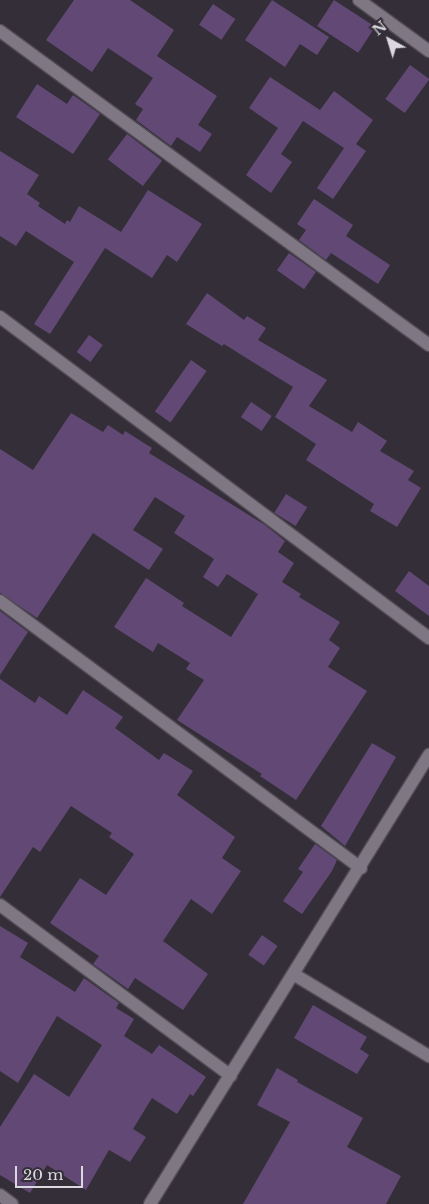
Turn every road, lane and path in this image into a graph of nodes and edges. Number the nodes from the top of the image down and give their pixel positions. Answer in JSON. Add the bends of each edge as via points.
{"nodes":[{"id":1,"x":358,"y":0,"type":"edge"},
{"id":2,"x":0,"y":31,"type":"edge"},
{"id":3,"x":429,"y":51,"type":"edge"},
{"id":4,"x":0,"y":317,"type":"edge"},
{"id":5,"x":429,"y":345,"type":"edge"},
{"id":6,"x":0,"y":601,"type":"edge"},
{"id":7,"x":429,"y":638,"type":"edge"},
{"id":8,"x":429,"y":756,"type":"edge"},
{"id":9,"x":361,"y":868,"type":"junction"},
{"id":10,"x":0,"y":905,"type":"edge"},
{"id":11,"x":294,"y":975,"type":"junction"},
{"id":12,"x":429,"y":1056,"type":"edge"},
{"id":13,"x":231,"y":1076,"type":"junction"},
{"id":14,"x":0,"y":1195,"type":"edge"},
{"id":15,"x":12,"y":1204,"type":"edge"},
{"id":16,"x":150,"y":1204,"type":"edge"}],
"edges":[{"from":1,"to":3,"type":"street"},
{"from":2,"to":5,"type":"street"},
{"from":4,"to":7,"type":"street"},
{"from":6,"to":9,"type":"street"},
{"from":8,"to":9,"type":"street"},
{"from":9,"to":11,"type":"street"},
{"from":10,"to":13,"type":"street"},
{"from":11,"to":12,"type":"street"},
{"from":11,"to":13,"type":"street"},
{"from":13,"to":16,"type":"street"},
{"from":14,"to":15,"type":"street"}]}
